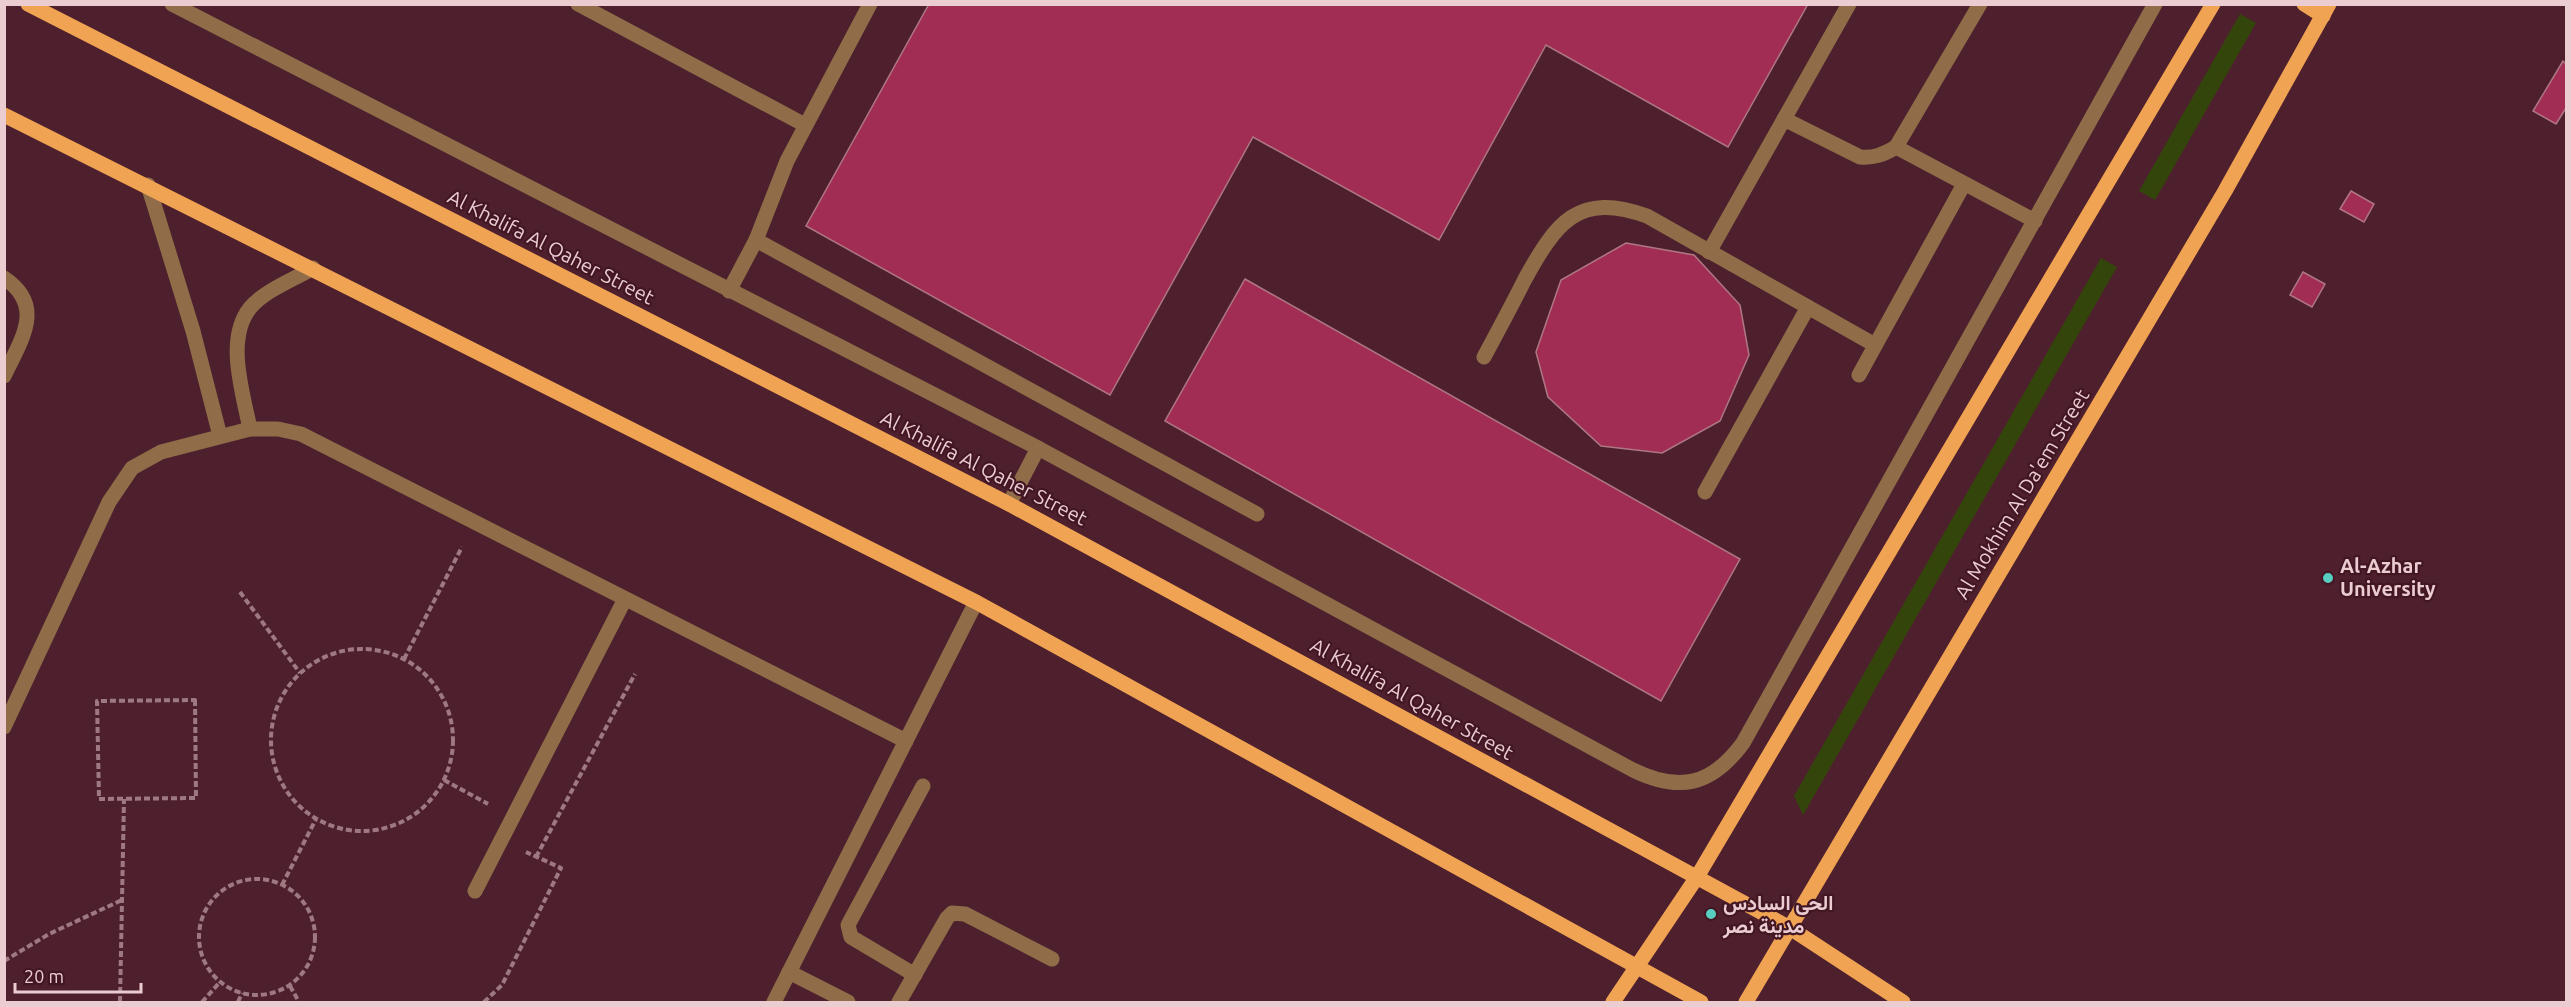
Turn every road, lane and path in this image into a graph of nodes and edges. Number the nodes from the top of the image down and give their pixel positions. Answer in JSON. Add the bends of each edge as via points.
{"nodes":[{"id":1,"x":28,"y":4,"type":"edge"},
{"id":2,"x":172,"y":4,"type":"edge"},
{"id":3,"x":578,"y":4,"type":"edge"},
{"id":4,"x":870,"y":4,"type":"edge"},
{"id":5,"x":1849,"y":4,"type":"edge"},
{"id":6,"x":1980,"y":4,"type":"edge"},
{"id":7,"x":2155,"y":4,"type":"edge"},
{"id":8,"x":2213,"y":4,"type":"edge"},
{"id":9,"x":2304,"y":4,"type":"edge"},
{"id":10,"x":2326,"y":10,"type":"edge"},
{"id":11,"x":4,"y":115,"type":"edge"},
{"id":12,"x":1784,"y":119,"type":"junction"},
{"id":13,"x":805,"y":125,"type":"junction"},
{"id":14,"x":1896,"y":147,"type":"junction"},
{"id":15,"x":1964,"y":184,"type":"junction"},
{"id":16,"x":148,"y":185,"type":"junction"},
{"id":17,"x":2035,"y":221,"type":"junction"},
{"id":18,"x":756,"y":240,"type":"junction"},
{"id":19,"x":1709,"y":252,"type":"junction"},
{"id":20,"x":313,"y":268,"type":"junction"},
{"id":21,"x":4,"y":278,"type":"edge"},
{"id":22,"x":729,"y":291,"type":"junction"},
{"id":23,"x":1808,"y":308,"type":"junction"},
{"id":24,"x":1875,"y":345,"type":"junction"},
{"id":25,"x":1484,"y":357,"type":"dead end"},
{"id":26,"x":1859,"y":375,"type":"dead end"},
{"id":27,"x":4,"y":376,"type":"edge"},
{"id":28,"x":250,"y":429,"type":"junction"},
{"id":29,"x":220,"y":436,"type":"junction"},
{"id":30,"x":1038,"y":448,"type":"junction"},
{"id":31,"x":1705,"y":492,"type":"dead end"},
{"id":32,"x":1009,"y":504,"type":"junction"},
{"id":33,"x":1257,"y":514,"type":"dead end"},
{"id":34,"x":474,"y":522,"type":"junction"},
{"id":35,"x":240,"y":592,"type":"dead end"},
{"id":36,"x":625,"y":599,"type":"junction"},
{"id":37,"x":976,"y":602,"type":"junction"},
{"id":38,"x":404,"y":659,"type":"junction"},
{"id":39,"x":300,"y":673,"type":"junction"},
{"id":40,"x":635,"y":674,"type":"dead end"},
{"id":41,"x":4,"y":727,"type":"edge"},
{"id":42,"x":906,"y":741,"type":"junction"},
{"id":43,"x":444,"y":780,"type":"junction"},
{"id":44,"x":923,"y":786,"type":"dead end"},
{"id":45,"x":124,"y":799,"type":"junction"},
{"id":46,"x":513,"y":817,"type":"junction"},
{"id":47,"x":316,"y":819,"type":"junction"},
{"id":48,"x":501,"y":841,"type":"junction"},
{"id":49,"x":536,"y":857,"type":"junction"},
{"id":50,"x":1696,"y":877,"type":"junction"},
{"id":51,"x":282,"y":885,"type":"junction"},
{"id":52,"x":475,"y":891,"type":"dead end"},
{"id":53,"x":122,"y":900,"type":"junction"},
{"id":54,"x":1790,"y":928,"type":"junction"},
{"id":55,"x":1052,"y":959,"type":"dead end"},
{"id":56,"x":4,"y":961,"type":"edge"},
{"id":57,"x":1638,"y":966,"type":"junction"},
{"id":58,"x":789,"y":972,"type":"junction"},
{"id":59,"x":915,"y":975,"type":"junction"},
{"id":60,"x":220,"y":982,"type":"junction"},
{"id":61,"x":290,"y":986,"type":"junction"},
{"id":62,"x":242,"y":993,"type":"junction"},
{"id":63,"x":120,"y":1002,"type":"edge"},
{"id":64,"x":202,"y":1002,"type":"edge"},
{"id":65,"x":238,"y":1002,"type":"edge"},
{"id":66,"x":299,"y":1002,"type":"edge"},
{"id":67,"x":484,"y":1002,"type":"edge"},
{"id":68,"x":774,"y":1002,"type":"edge"},
{"id":69,"x":848,"y":1002,"type":"edge"},
{"id":70,"x":899,"y":1002,"type":"edge"},
{"id":71,"x":1613,"y":1002,"type":"edge"},
{"id":72,"x":1701,"y":1002,"type":"edge"},
{"id":73,"x":1746,"y":1002,"type":"edge"},
{"id":74,"x":1903,"y":1002,"type":"edge"}],
"edges":[{"from":1,"to":32,"type":"main road","name":"Al Khalifa Al Qaher Street"},
{"from":2,"to":22,"type":"lane"},
{"from":3,"to":13,"type":"lane"},
{"from":4,"to":13,"type":"lane"},
{"from":5,"to":12,"type":"lane"},
{"from":6,"to":14,"type":"lane"},
{"from":7,"to":17,"type":"lane"},
{"from":8,"to":50,"type":"main road"},
{"from":9,"to":10,"type":"main road"},
{"from":10,"to":54,"type":"main road","name":"Al Mokhim Al Da'em Street","via":[[2225,191]]},
{"from":11,"to":16,"type":"main road"},
{"from":12,"to":14,"type":"lane","via":[[1860,157],[1879,156]]},
{"from":12,"to":19,"type":"lane"},
{"from":13,"to":18,"type":"lane"},
{"from":14,"to":15,"type":"lane"},
{"from":15,"to":17,"type":"lane"},
{"from":15,"to":24,"type":"lane"},
{"from":16,"to":20,"type":"main road"},
{"from":16,"to":29,"type":"lane"},
{"from":17,"to":30,"type":"lane","via":[[1743,743],[1728,763],[1706,778],[1681,784],[1656,782],[1633,770]]},
{"from":18,"to":22,"type":"lane"},
{"from":18,"to":33,"type":"lane"},
{"from":19,"to":23,"type":"lane"},
{"from":19,"to":25,"type":"lane","via":[[1647,216],[1626,209],[1602,207],[1580,212],[1561,224],[1546,242]]},
{"from":20,"to":28,"type":"lane","via":[[262,298],[243,319],[238,346]]},
{"from":20,"to":37,"type":"main road"},
{"from":21,"to":27,"type":"lane","via":[[17,287],[26,302],[29,319]]},
{"from":22,"to":30,"type":"lane"},
{"from":23,"to":24,"type":"lane"},
{"from":23,"to":31,"type":"lane"},
{"from":24,"to":26,"type":"lane"},
{"from":28,"to":29,"type":"lane"},
{"from":28,"to":34,"type":"lane","via":[[301,434]]},
{"from":29,"to":41,"type":"lane","via":[[146,458],[123,478]]},
{"from":30,"to":32,"type":"lane"},
{"from":32,"to":50,"type":"main road","name":"Al Khalifa Al Qaher Street"},
{"from":34,"to":36,"type":"lane"},
{"from":34,"to":38,"type":"path"},
{"from":35,"to":39,"type":"path"},
{"from":36,"to":42,"type":"lane"},
{"from":36,"to":46,"type":"lane"},
{"from":37,"to":42,"type":"lane"},
{"from":37,"to":57,"type":"main road"},
{"from":38,"to":39,"type":"path","via":[[361,648],[317,659]]},
{"from":38,"to":43,"type":"path","via":[[438,690],[448,711],[452,746]]},
{"from":39,"to":47,"type":"path","via":[[276,708],[271,750],[285,790]]},
{"from":40,"to":49,"type":"path"},
{"from":42,"to":58,"type":"lane"},
{"from":43,"to":46,"type":"path"},
{"from":43,"to":47,"type":"path","via":[[432,798],[398,823],[357,831]]},
{"from":44,"to":59,"type":"lane","via":[[848,925],[851,938]]},
{"from":45,"to":45,"type":"path","via":[[99,799],[97,700],[195,700],[196,798]]},
{"from":45,"to":53,"type":"path"},
{"from":46,"to":48,"type":"lane"},
{"from":47,"to":51,"type":"path"},
{"from":48,"to":49,"type":"path"},
{"from":48,"to":52,"type":"lane"},
{"from":49,"to":67,"type":"path","via":[[561,868],[502,985]]},
{"from":50,"to":54,"type":"main road","name":"Al Khalifa Al Qaher Street"},
{"from":50,"to":57,"type":"main road"},
{"from":51,"to":60,"type":"path","via":[[249,880],[226,889],[208,906],[201,921],[200,946],[209,969]]},
{"from":51,"to":61,"type":"path","via":[[301,900],[313,921],[315,945],[307,969]]},
{"from":53,"to":56,"type":"path"},
{"from":53,"to":63,"type":"path"},
{"from":54,"to":73,"type":"main road","name":"Al Mokhim Al Da'em Street"},
{"from":54,"to":74,"type":"main road","name":"Al Khalifa Al Qaher Street"},
{"from":55,"to":59,"type":"lane","via":[[959,912],[947,918]]},
{"from":57,"to":71,"type":"main road"},
{"from":57,"to":72,"type":"main road"},
{"from":58,"to":68,"type":"lane"},
{"from":58,"to":69,"type":"lane"},
{"from":59,"to":70,"type":"lane"},
{"from":60,"to":62,"type":"path"},
{"from":60,"to":64,"type":"path"},
{"from":61,"to":62,"type":"path","via":[[267,995]]},
{"from":61,"to":66,"type":"path"},
{"from":62,"to":65,"type":"path"}]}
